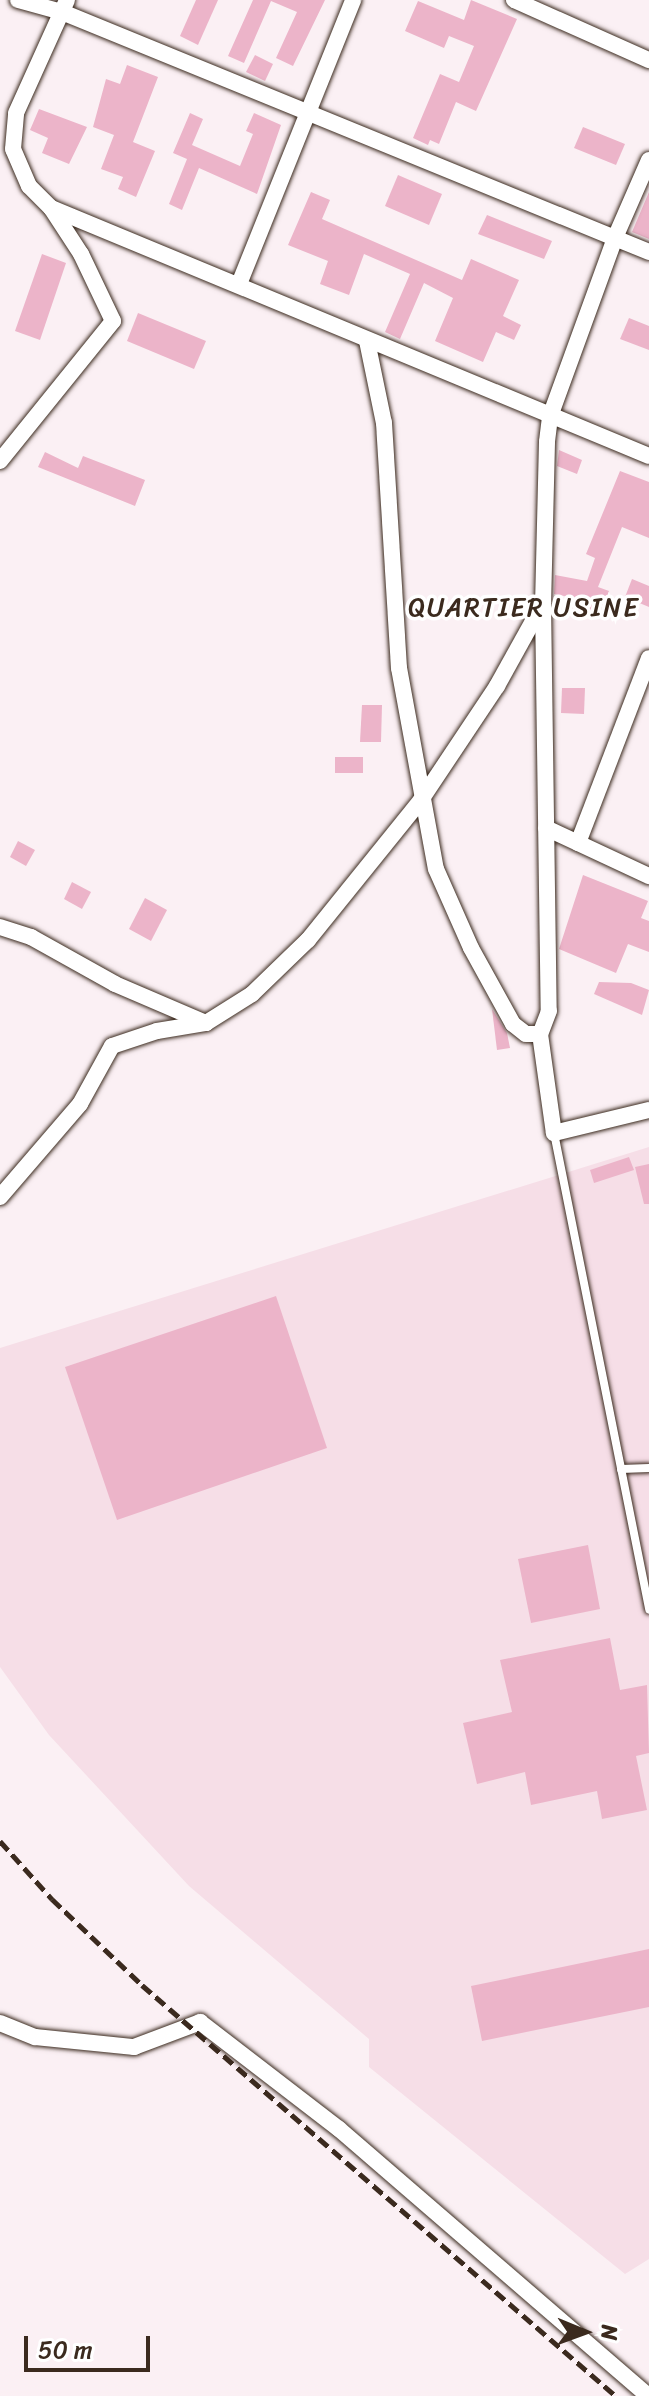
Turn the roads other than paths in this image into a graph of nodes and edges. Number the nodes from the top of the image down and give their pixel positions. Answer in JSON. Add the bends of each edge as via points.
{"nodes":[{"id":1,"x":18,"y":0,"type":"edge"},
{"id":2,"x":353,"y":0,"type":"edge"},
{"id":3,"x":514,"y":0,"type":"edge"},
{"id":4,"x":64,"y":6,"type":"edge"},
{"id":5,"x":649,"y":60,"type":"edge"},
{"id":6,"x":306,"y":113,"type":"junction"},
{"id":7,"x":649,"y":160,"type":"edge"},
{"id":8,"x":51,"y":208,"type":"junction"},
{"id":9,"x":615,"y":238,"type":"junction"},
{"id":10,"x":649,"y":252,"type":"edge"},
{"id":11,"x":239,"y":284,"type":"junction"},
{"id":12,"x":367,"y":341,"type":"junction"},
{"id":13,"x":550,"y":417,"type":"junction"},
{"id":14,"x":649,"y":456,"type":"edge"},
{"id":15,"x":0,"y":461,"type":"edge"},
{"id":16,"x":543,"y":603,"type":"junction"},
{"id":17,"x":649,"y":658,"type":"edge"},
{"id":18,"x":421,"y":800,"type":"junction"},
{"id":19,"x":546,"y":828,"type":"junction"},
{"id":20,"x":578,"y":843,"type":"junction"},
{"id":21,"x":649,"y":876,"type":"edge"},
{"id":22,"x":0,"y":927,"type":"edge"},
{"id":23,"x":206,"y":1023,"type":"junction"},
{"id":24,"x":540,"y":1034,"type":"junction"},
{"id":25,"x":649,"y":1110,"type":"edge"},
{"id":26,"x":554,"y":1133,"type":"junction"},
{"id":27,"x":0,"y":1197,"type":"edge"},
{"id":28,"x":649,"y":1468,"type":"edge"},
{"id":29,"x":621,"y":1469,"type":"junction"},
{"id":30,"x":649,"y":1610,"type":"edge"},
{"id":31,"x":0,"y":2023,"type":"edge"},
{"id":32,"x":648,"y":2396,"type":"edge"}],
"edges":[{"from":1,"to":4,"type":"street"},
{"from":2,"to":6,"type":"street"},
{"from":3,"to":5,"type":"street"},
{"from":4,"to":6,"type":"street"},
{"from":4,"to":8,"type":"street","via":[[16,113],[13,149],[29,186]]},
{"from":6,"to":9,"type":"street"},
{"from":6,"to":11,"type":"street"},
{"from":7,"to":9,"type":"street"},
{"from":8,"to":11,"type":"street"},
{"from":8,"to":15,"type":"street","via":[[81,254],[113,321]]},
{"from":9,"to":10,"type":"street"},
{"from":9,"to":13,"type":"street"},
{"from":11,"to":12,"type":"street"},
{"from":12,"to":13,"type":"street"},
{"from":12,"to":18,"type":"street","via":[[380,382],[399,668]]},
{"from":13,"to":14,"type":"street"},
{"from":13,"to":16,"type":"street"},
{"from":16,"to":18,"type":"street","via":[[497,686]]},
{"from":16,"to":19,"type":"street"},
{"from":17,"to":20,"type":"street"},
{"from":18,"to":23,"type":"street","via":[[308,940],[252,994]]},
{"from":18,"to":24,"type":"street","via":[[436,869],[471,948],[513,1024],[526,1034]]},
{"from":19,"to":20,"type":"street"},
{"from":19,"to":24,"type":"street","via":[[549,1011]]},
{"from":20,"to":21,"type":"street"},
{"from":22,"to":23,"type":"street","via":[[31,937],[101,978]]},
{"from":23,"to":27,"type":"street","via":[[112,1046],[80,1104]]},
{"from":24,"to":26,"type":"street"},
{"from":25,"to":26,"type":"street"},
{"from":26,"to":29,"type":"lane"},
{"from":28,"to":29,"type":"lane"},
{"from":29,"to":30,"type":"lane"},
{"from":31,"to":32,"type":"street","via":[[35,2037],[134,2047],[200,2022],[339,2129]]}]}
